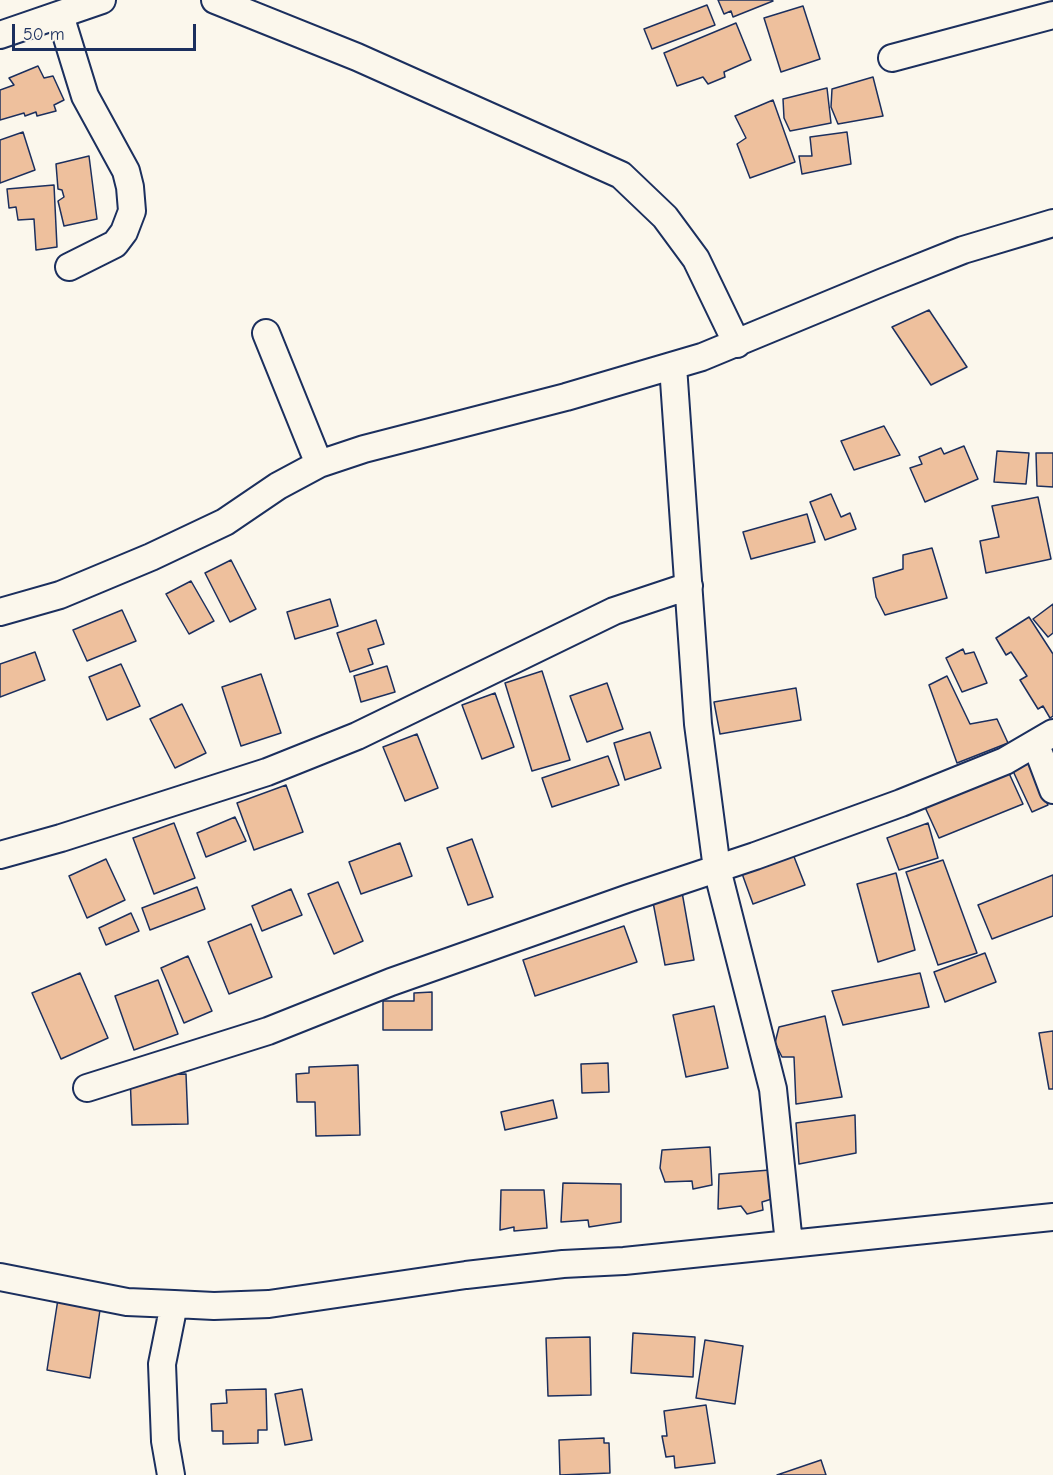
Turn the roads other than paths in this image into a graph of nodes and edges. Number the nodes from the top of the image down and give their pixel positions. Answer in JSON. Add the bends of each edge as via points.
{"nodes":[{"id":1,"x":102,"y":0,"type":"edge"},
{"id":2,"x":215,"y":0,"type":"edge"},
{"id":3,"x":60,"y":15,"type":"junction"},
{"id":4,"x":1053,"y":15,"type":"edge"},
{"id":5,"x":0,"y":35,"type":"edge"},
{"id":6,"x":892,"y":58,"type":"dead end"},
{"id":7,"x":1053,"y":223,"type":"edge"},
{"id":8,"x":69,"y":267,"type":"dead end"},
{"id":9,"x":266,"y":333,"type":"dead end"},
{"id":10,"x":737,"y":344,"type":"junction"},
{"id":11,"x":673,"y":366,"type":"junction"},
{"id":12,"x":319,"y":464,"type":"junction"},
{"id":13,"x":689,"y":586,"type":"junction"},
{"id":14,"x":0,"y":612,"type":"edge"},
{"id":15,"x":1044,"y":739,"type":"edge"},
{"id":16,"x":1053,"y":790,"type":"edge"},
{"id":17,"x":0,"y":855,"type":"edge"},
{"id":18,"x":717,"y":869,"type":"junction"},
{"id":19,"x":87,"y":1088,"type":"dead end"},
{"id":20,"x":1053,"y":1217,"type":"edge"},
{"id":21,"x":789,"y":1244,"type":"junction"},
{"id":22,"x":0,"y":1277,"type":"edge"},
{"id":23,"x":174,"y":1304,"type":"junction"},
{"id":24,"x":171,"y":1475,"type":"edge"}],
"edges":[{"from":1,"to":3,"type":"street"},
{"from":2,"to":10,"type":"street","via":[[368,61],[621,175],[665,217],[696,260]]},
{"from":3,"to":5,"type":"street"},
{"from":3,"to":8,"type":"street","via":[[85,96],[126,171],[132,211],[115,244]]},
{"from":4,"to":6,"type":"street"},
{"from":7,"to":10,"type":"street","via":[[963,250]]},
{"from":9,"to":12,"type":"street"},
{"from":10,"to":11,"type":"street"},
{"from":11,"to":12,"type":"street"},
{"from":11,"to":13,"type":"street"},
{"from":12,"to":14,"type":"street","via":[[225,522],[151,557],[60,595]]},
{"from":13,"to":17,"type":"street","via":[[614,611],[357,736],[277,768]]},
{"from":13,"to":18,"type":"street","via":[[698,724]]},
{"from":15,"to":16,"type":"street"},
{"from":15,"to":18,"type":"street","via":[[1005,761],[901,803]]},
{"from":18,"to":19,"type":"street","via":[[390,982],[268,1031]]},
{"from":18,"to":21,"type":"street","via":[[773,1089]]},
{"from":20,"to":21,"type":"street"},
{"from":21,"to":23,"type":"street","via":[[466,1275],[269,1304]]},
{"from":22,"to":23,"type":"street","via":[[127,1302]]},
{"from":23,"to":24,"type":"street","via":[[162,1364],[165,1441]]}]}
